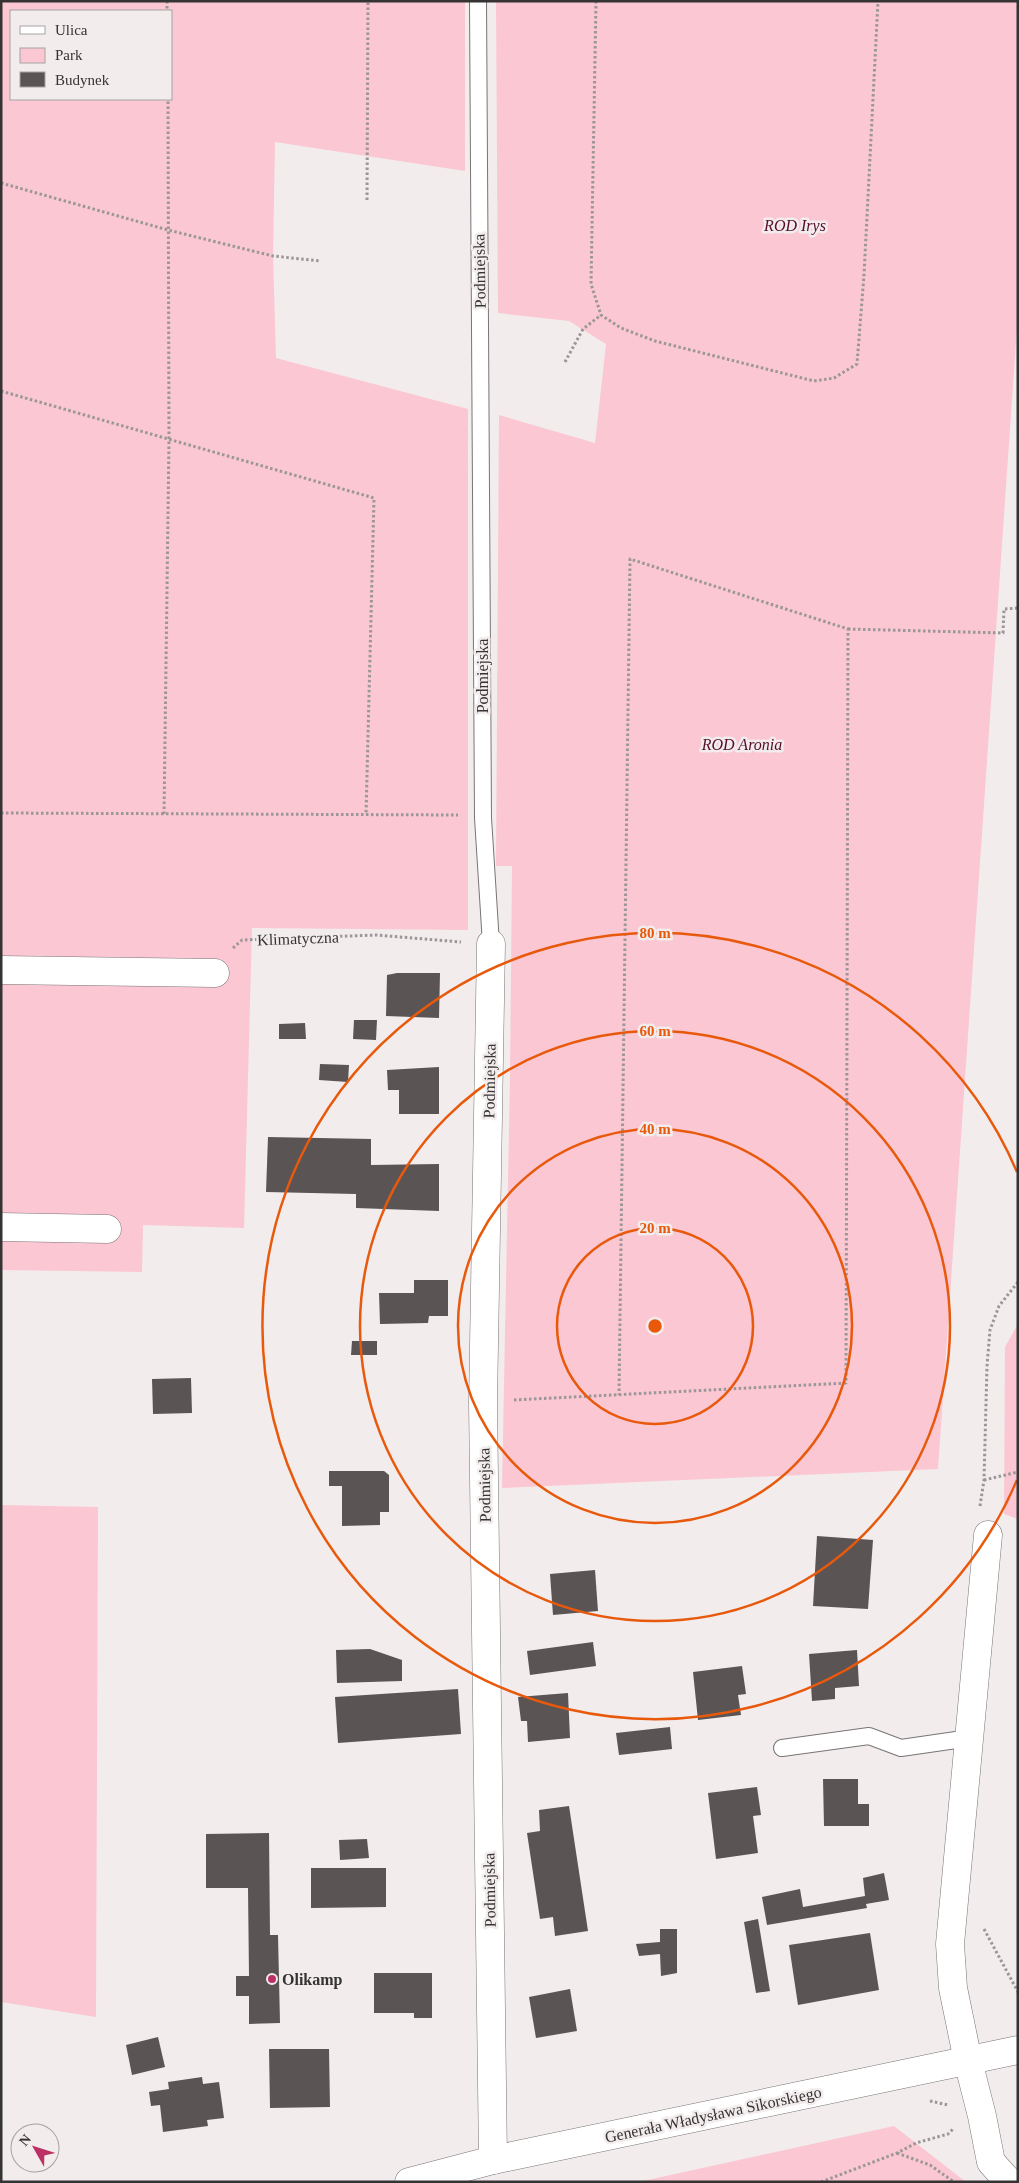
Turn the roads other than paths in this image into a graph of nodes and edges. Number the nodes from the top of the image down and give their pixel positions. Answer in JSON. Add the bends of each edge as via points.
{"nodes":[{"id":1,"x":478,"y":1,"type":"edge"},
{"id":2,"x":491,"y":944,"type":"joint"},
{"id":3,"x":1,"y":970,"type":"edge"},
{"id":4,"x":215,"y":973,"type":"road end"},
{"id":5,"x":1,"y":1227,"type":"edge"},
{"id":6,"x":107,"y":1229,"type":"dead end"},
{"id":7,"x":988,"y":1535,"type":"road end"},
{"id":8,"x":970,"y":1738,"type":"junction"},
{"id":9,"x":782,"y":1748,"type":"dead end"},
{"id":10,"x":1018,"y":2050,"type":"edge"},
{"id":11,"x":968,"y":2061,"type":"junction"},
{"id":12,"x":493,"y":2160,"type":"junction"},
{"id":13,"x":409,"y":2182,"type":"edge"},
{"id":14,"x":1009,"y":2182,"type":"edge"}],
"edges":[{"from":1,"to":2,"type":"lane","name":"Podmiejska","via":[[483,818]]},
{"from":2,"to":12,"type":"street","name":"Podmiejska","via":[[483,1402]]},
{"from":3,"to":4,"type":"street"},
{"from":5,"to":6,"type":"street"},
{"from":7,"to":8,"type":"street"},
{"from":8,"to":9,"type":"lane","via":[[901,1748],[869,1736]]},
{"from":8,"to":11,"type":"street","via":[[950,1944],[953,1988]]},
{"from":10,"to":11,"type":"street","name":"Generała Władysława Sikorskiego"},
{"from":11,"to":12,"type":"street","name":"Generała Władysława Sikorskiego"},
{"from":11,"to":14,"type":"street","via":[[991,2162]]},
{"from":12,"to":13,"type":"street","name":"Generała Władysława Sikorskiego"}]}
